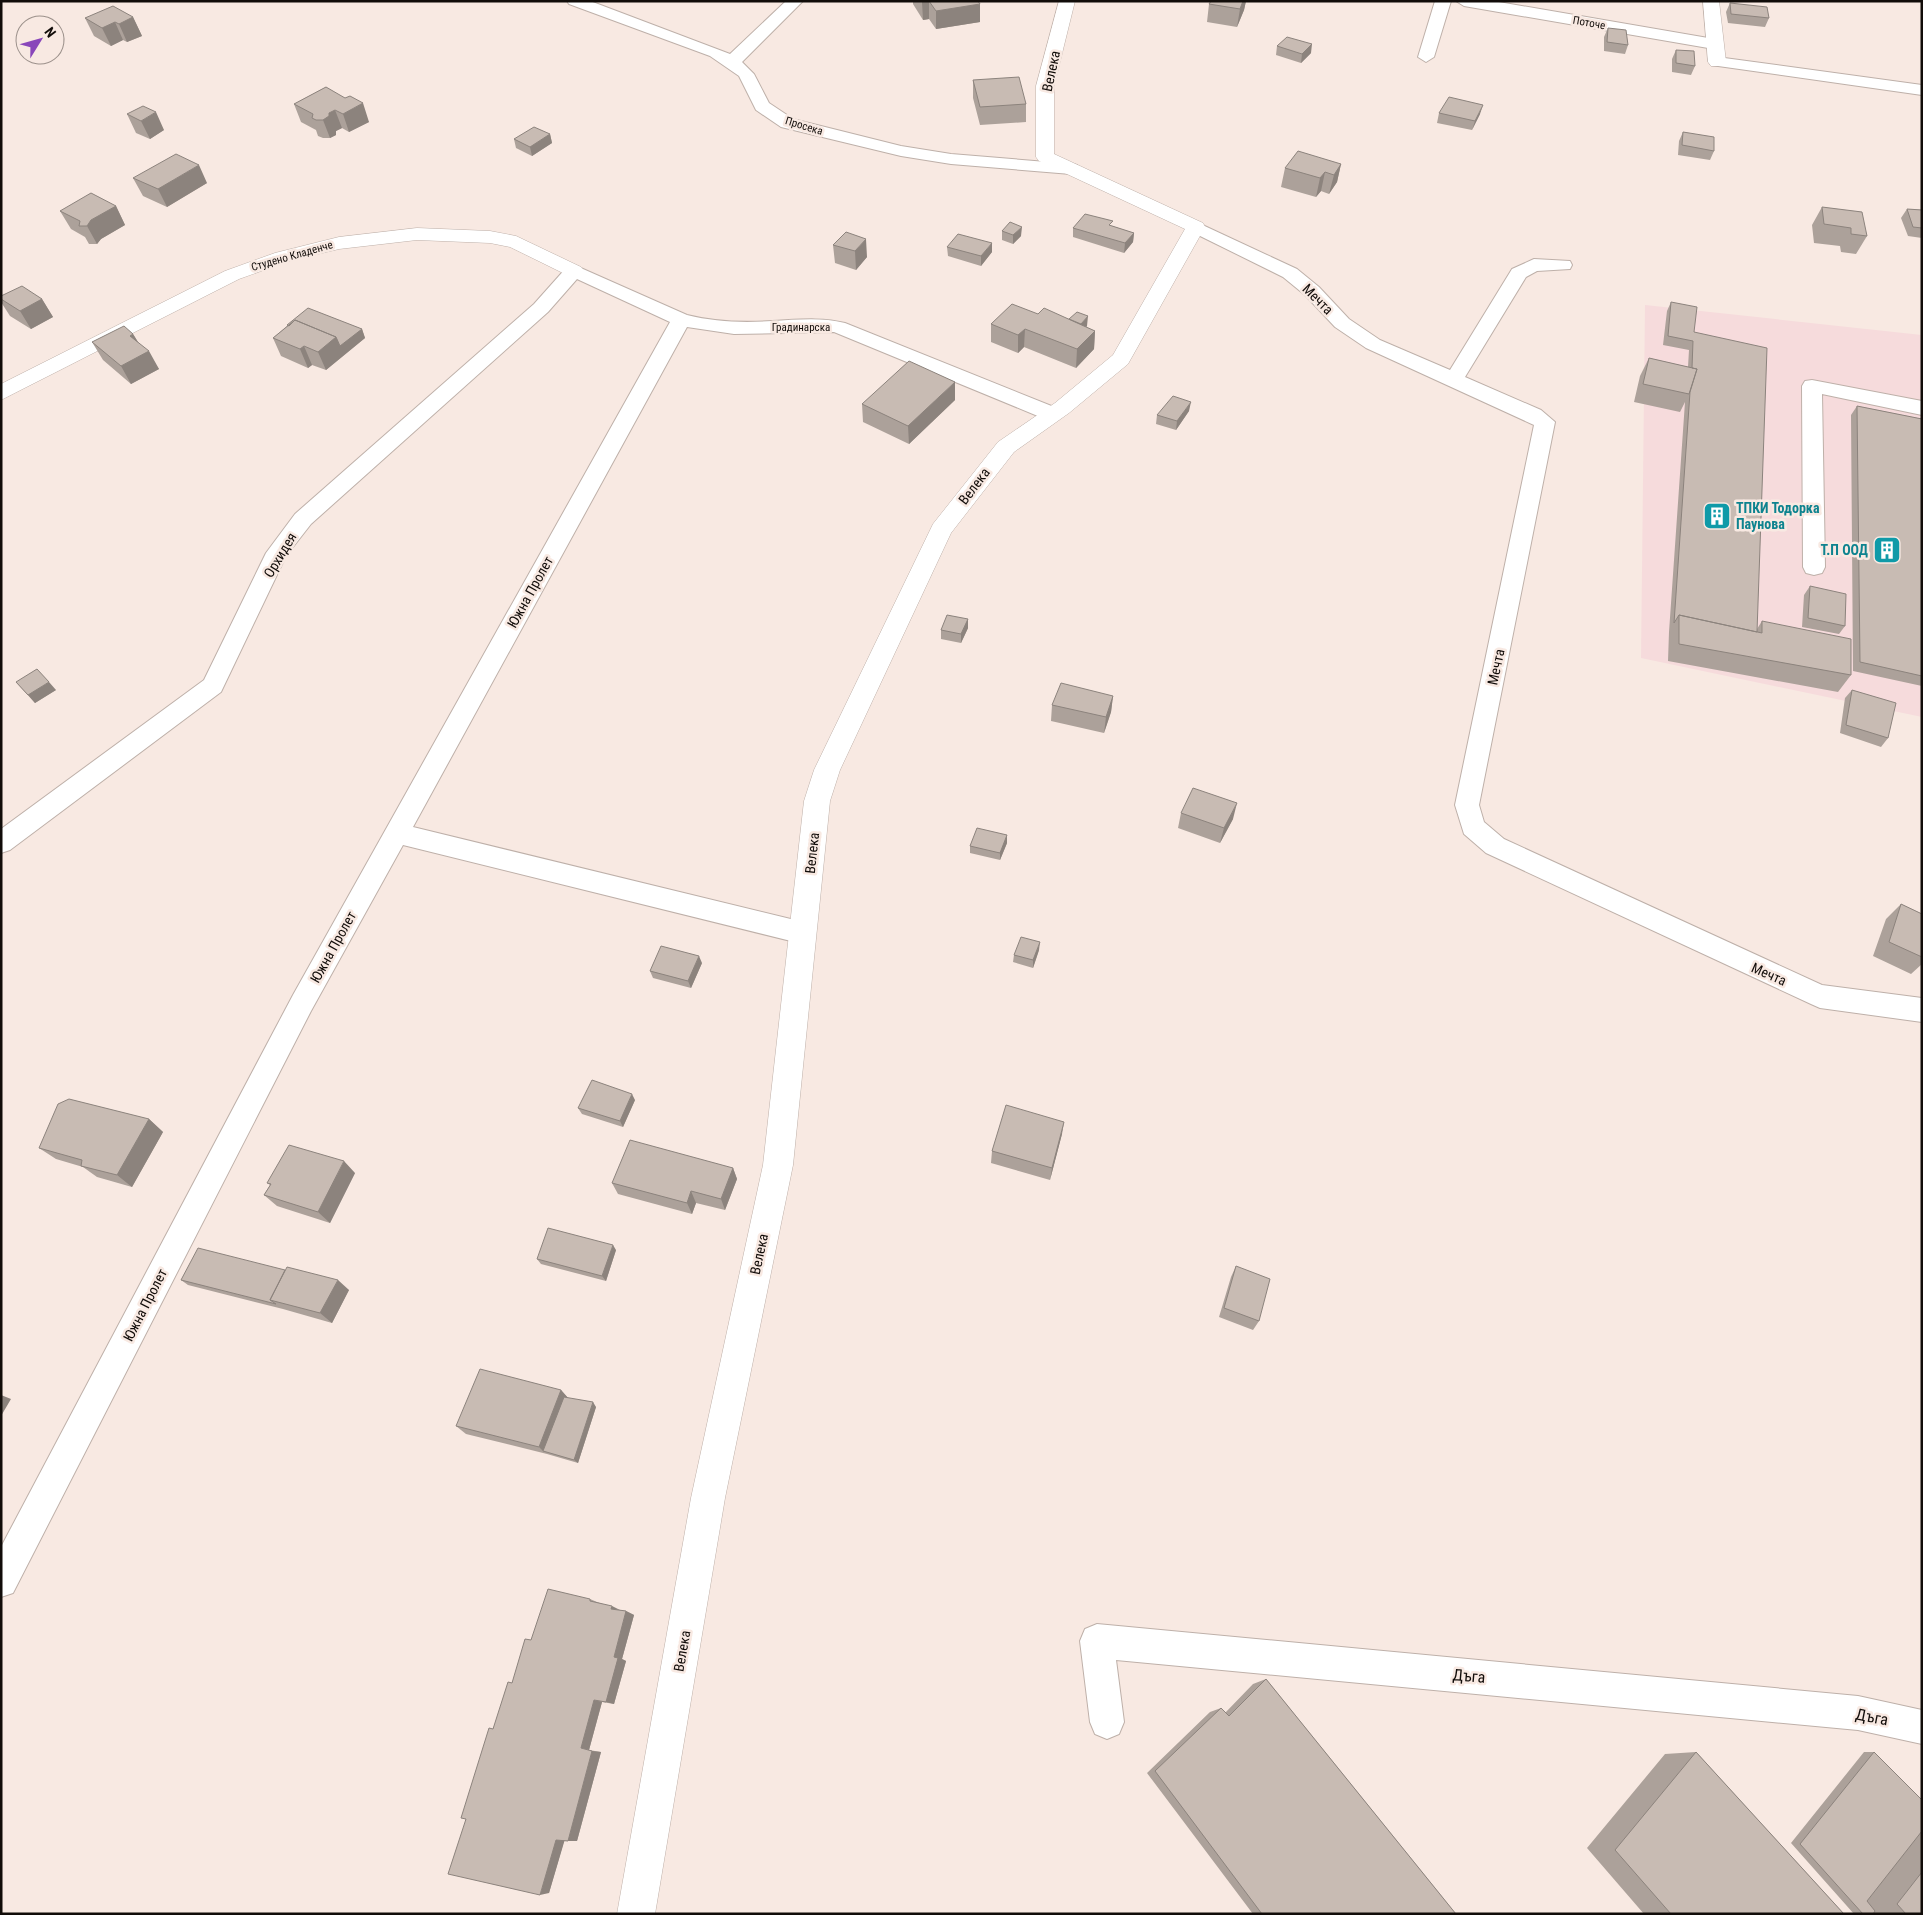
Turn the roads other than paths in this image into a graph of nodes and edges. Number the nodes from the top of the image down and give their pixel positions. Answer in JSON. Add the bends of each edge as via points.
{"nodes":[{"id":1,"x":575,"y":1,"type":"edge"},
{"id":2,"x":795,"y":1,"type":"edge"},
{"id":3,"x":1067,"y":1,"type":"edge"},
{"id":4,"x":1443,"y":1,"type":"edge"},
{"id":5,"x":1464,"y":1,"type":"edge"},
{"id":6,"x":1711,"y":1,"type":"edge"},
{"id":7,"x":1714,"y":44,"type":"junction"},
{"id":8,"x":1426,"y":57,"type":"dead end"},
{"id":9,"x":732,"y":62,"type":"junction"},
{"id":10,"x":1717,"y":62,"type":"joint"},
{"id":11,"x":1922,"y":90,"type":"edge"},
{"id":12,"x":1071,"y":169,"type":"junction"},
{"id":13,"x":1196,"y":228,"type":"junction"},
{"id":14,"x":1563,"y":265,"type":"dead end"},
{"id":15,"x":574,"y":271,"type":"junction"},
{"id":16,"x":681,"y":320,"type":"junction"},
{"id":17,"x":1454,"y":379,"type":"junction"},
{"id":18,"x":1,"y":393,"type":"edge"},
{"id":19,"x":1922,"y":408,"type":"edge"},
{"id":20,"x":1052,"y":414,"type":"junction"},
{"id":21,"x":1814,"y":567,"type":"dead end"},
{"id":22,"x":396,"y":833,"type":"junction"},
{"id":23,"x":1,"y":843,"type":"edge"},
{"id":24,"x":803,"y":933,"type":"junction"},
{"id":25,"x":1922,"y":1010,"type":"edge"},
{"id":26,"x":1,"y":1581,"type":"edge"},
{"id":27,"x":1107,"y":1722,"type":"dead end"},
{"id":28,"x":1922,"y":1727,"type":"edge"},
{"id":29,"x":636,"y":1914,"type":"edge"}],
"edges":[{"from":1,"to":9,"type":"lane","name":"Просека","via":[[716,53]]},
{"from":2,"to":9,"type":"lane"},
{"from":3,"to":12,"type":"street","name":"Велека","via":[[1045,86],[1045,157]]},
{"from":4,"to":8,"type":"lane"},
{"from":5,"to":7,"type":"lane","name":"Поточе"},
{"from":6,"to":7,"type":"street"},
{"from":7,"to":10,"type":"street"},
{"from":9,"to":12,"type":"lane","name":"Просека","via":[[746,74],[762,106],[787,123],[951,159]]},
{"from":10,"to":11,"type":"lane"},
{"from":12,"to":13,"type":"street","name":"Велека"},
{"from":13,"to":17,"type":"lane","name":"Мечта","via":[[1290,273],[1342,323],[1373,344]]},
{"from":13,"to":20,"type":"street","name":"Велека","via":[[1121,359]]},
{"from":14,"to":17,"type":"lane","via":[[1534,265],[1519,273]]},
{"from":15,"to":16,"type":"lane","name":"Градинарска"},
{"from":15,"to":18,"type":"street","name":"Студено Кладенче","via":[[516,242],[490,237],[417,234],[329,245],[232,274]]},
{"from":15,"to":23,"type":"lane","name":"Орхидея","via":[[541,308],[303,519],[277,553],[213,686]]},
{"from":16,"to":20,"type":"lane","name":"Градинарска","via":[[714,328],[838,327]]},
{"from":16,"to":22,"type":"lane","name":"Южна Пролет"},
{"from":17,"to":25,"type":"lane","name":"Мечта","via":[[1545,422],[1467,805],[1473,827],[1495,846],[1812,993]]},
{"from":19,"to":21,"type":"lane","via":[[1812,386]]},
{"from":20,"to":24,"type":"street","name":"Велека","via":[[1006,446],[941,530],[817,801]]},
{"from":22,"to":24,"type":"lane"},
{"from":22,"to":26,"type":"lane","name":"Южна Пролет","via":[[297,1012]]},
{"from":24,"to":29,"type":"street","name":"Велека","via":[[778,1165],[708,1498]]},
{"from":27,"to":28,"type":"lane","name":"Дъга","via":[[1097,1641],[1858,1713]]}]}
